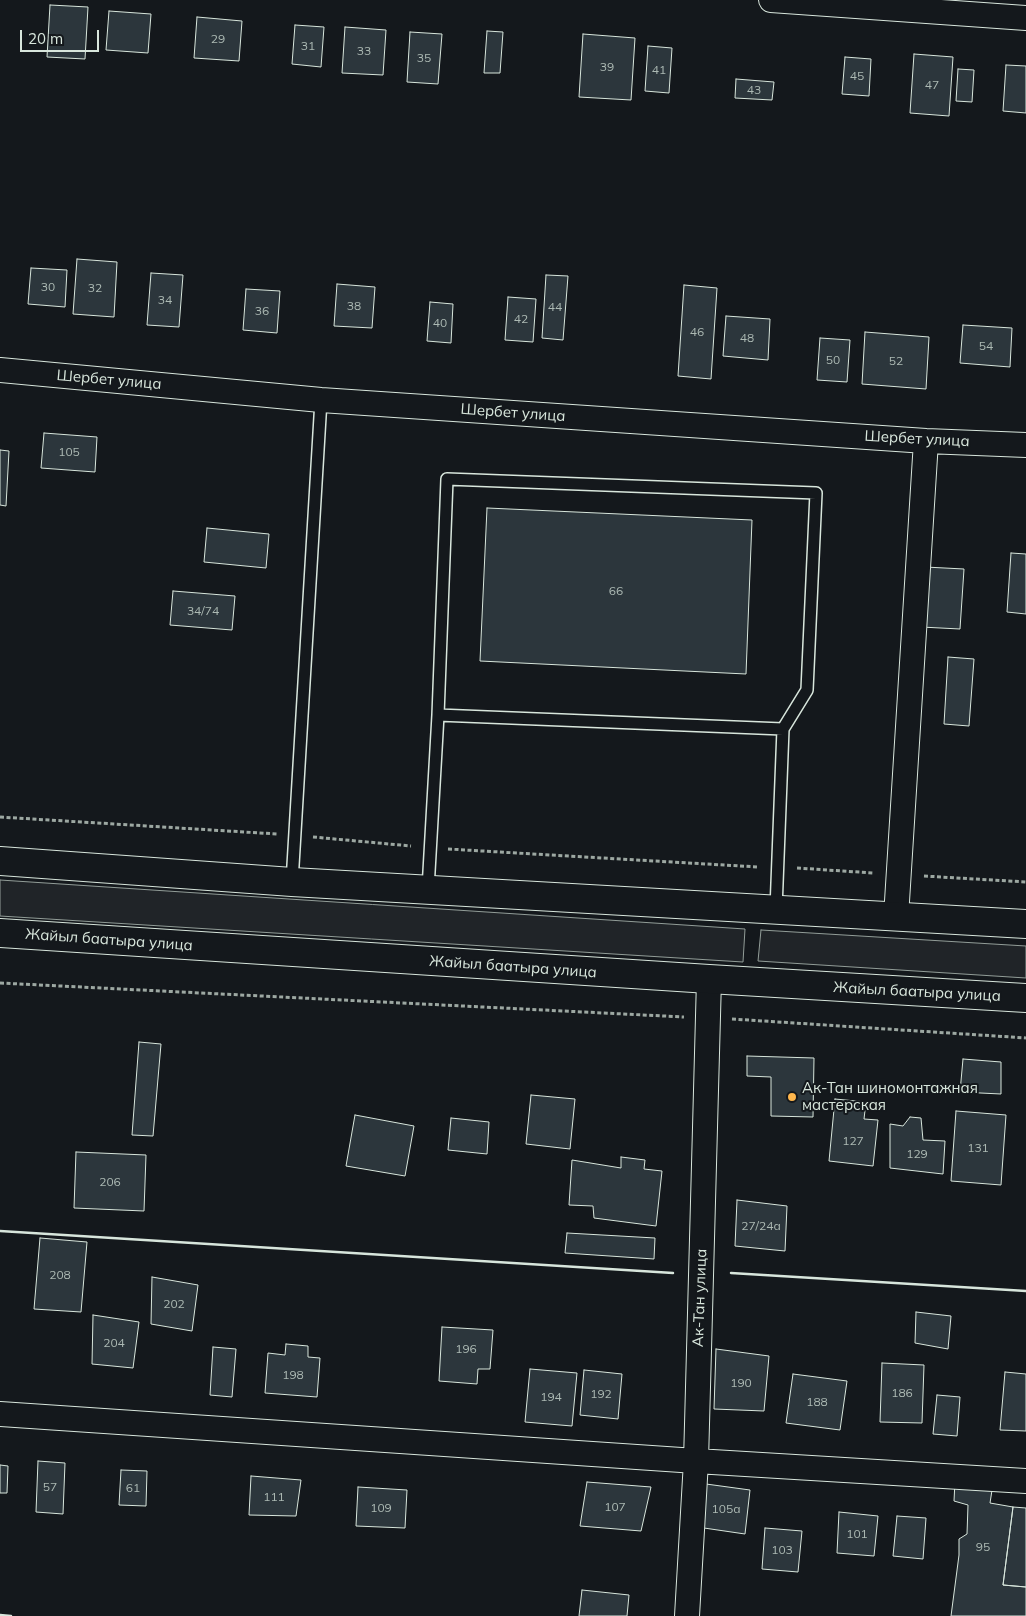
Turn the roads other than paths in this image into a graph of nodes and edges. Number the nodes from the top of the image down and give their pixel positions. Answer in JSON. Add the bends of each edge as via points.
{"nodes":[{"id":1,"x":771,"y":0,"type":"edge"},
{"id":2,"x":1026,"y":18,"type":"edge"},
{"id":3,"x":0,"y":370,"type":"edge"},
{"id":4,"x":321,"y":400,"type":"junction"},
{"id":5,"x":926,"y":441,"type":"junction"},
{"id":6,"x":1026,"y":445,"type":"edge"},
{"id":7,"x":438,"y":715,"type":"junction"},
{"id":8,"x":783,"y":729,"type":"junction"},
{"id":9,"x":0,"y":861,"type":"edge"},
{"id":10,"x":292,"y":882,"type":"junction"},
{"id":11,"x":428,"y":889,"type":"junction"},
{"id":12,"x":776,"y":909,"type":"junction"},
{"id":13,"x":896,"y":917,"type":"junction"},
{"id":14,"x":1026,"y":924,"type":"edge"},
{"id":15,"x":0,"y":933,"type":"edge"},
{"id":16,"x":709,"y":979,"type":"junction"},
{"id":17,"x":1026,"y":998,"type":"edge"},
{"id":18,"x":0,"y":1414,"type":"edge"},
{"id":19,"x":696,"y":1461,"type":"junction"},
{"id":20,"x":1026,"y":1481,"type":"edge"},
{"id":21,"x":687,"y":1616,"type":"edge"}],
"edges":[{"from":1,"to":2,"type":"street"},
{"from":3,"to":4,"type":"street","name":"Шербет улица"},
{"from":4,"to":5,"type":"street","name":"Шербет улица"},
{"from":4,"to":10,"type":"lane"},
{"from":5,"to":6,"type":"street","name":"Шербет улица"},
{"from":5,"to":13,"type":"street"},
{"from":7,"to":8,"type":"lane"},
{"from":7,"to":8,"type":"lane","via":[[447,479],[816,493],[806,690]]},
{"from":7,"to":11,"type":"lane"},
{"from":8,"to":12,"type":"lane"},
{"from":9,"to":10,"type":"main road"},
{"from":10,"to":11,"type":"main road"},
{"from":11,"to":12,"type":"main road"},
{"from":12,"to":13,"type":"main road"},
{"from":13,"to":14,"type":"main road"},
{"from":15,"to":16,"type":"main road","name":"Жайыл баатыра улица"},
{"from":16,"to":17,"type":"main road","name":"Жайыл баатыра улица"},
{"from":16,"to":19,"type":"street","name":"Ак-Тан улица"},
{"from":18,"to":19,"type":"street"},
{"from":19,"to":20,"type":"street"},
{"from":19,"to":21,"type":"street","name":"Ак-Тан улица"}]}
